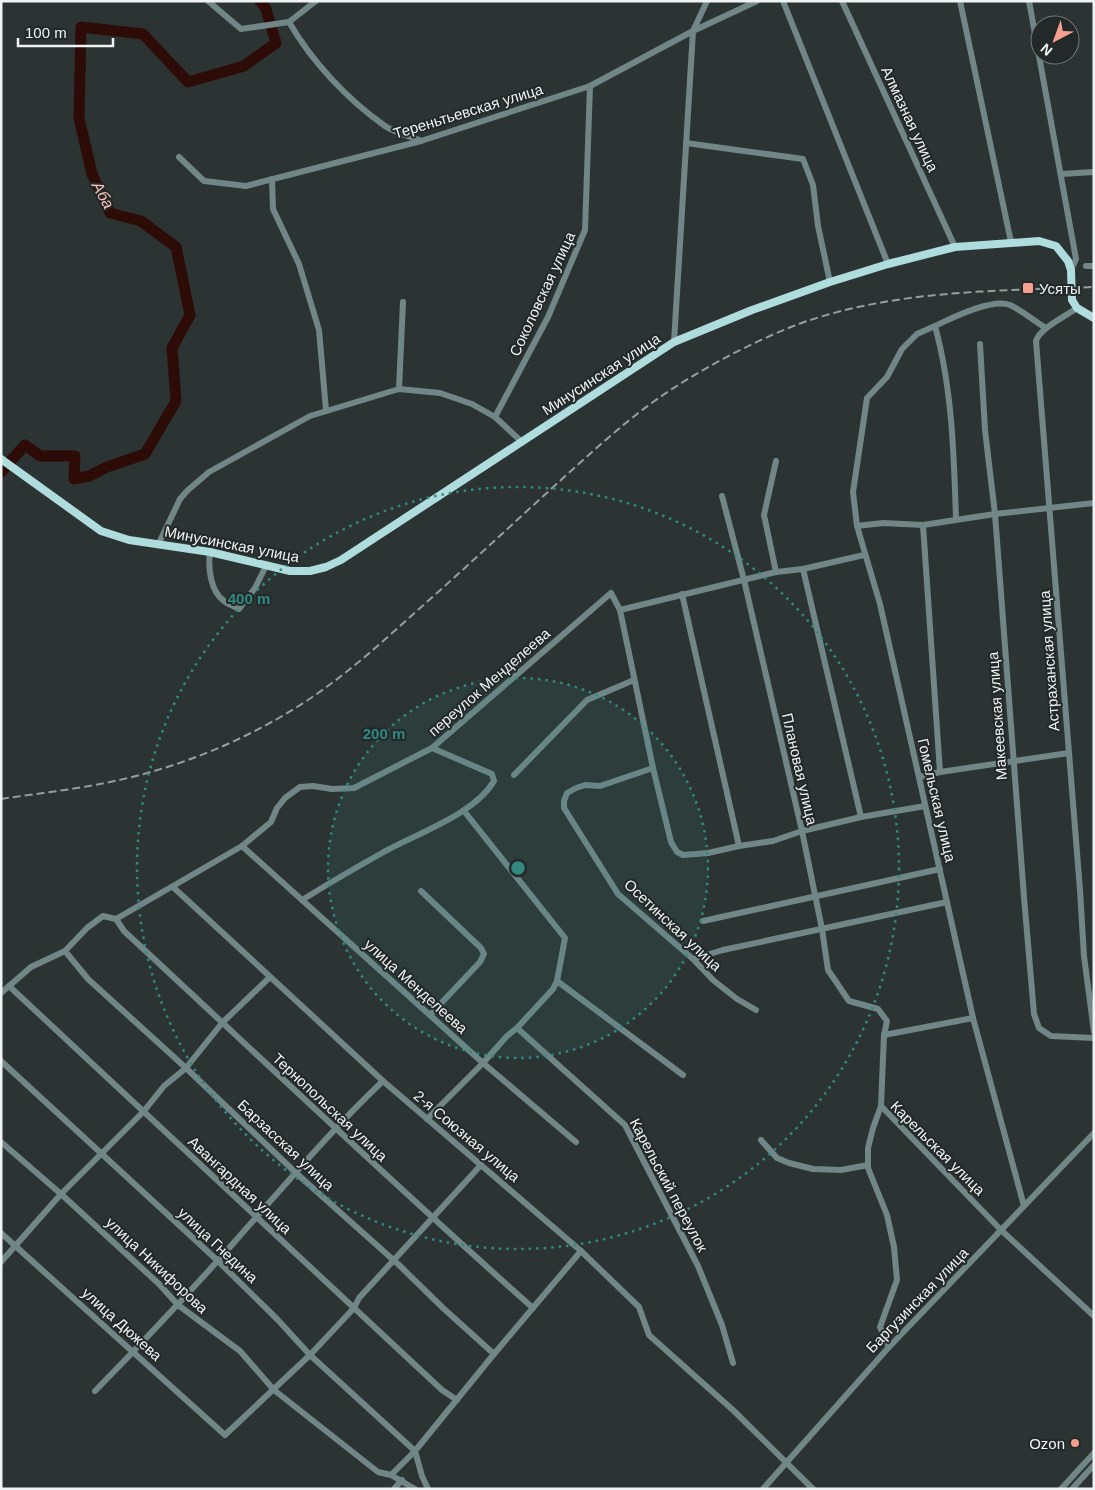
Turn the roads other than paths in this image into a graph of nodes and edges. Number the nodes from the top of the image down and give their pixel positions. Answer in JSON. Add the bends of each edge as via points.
{"nodes":[{"id":1,"x":208,"y":1,"type":"edge"},
{"id":2,"x":316,"y":1,"type":"edge"},
{"id":3,"x":707,"y":1,"type":"edge"},
{"id":4,"x":757,"y":1,"type":"edge"},
{"id":5,"x":783,"y":1,"type":"edge"},
{"id":6,"x":842,"y":1,"type":"edge"},
{"id":7,"x":960,"y":1,"type":"edge"},
{"id":8,"x":1029,"y":1,"type":"edge"},
{"id":9,"x":289,"y":22,"type":"junction"},
{"id":10,"x":693,"y":31,"type":"junction"},
{"id":11,"x":590,"y":86,"type":"junction"},
{"id":12,"x":421,"y":141,"type":"junction"},
{"id":13,"x":686,"y":143,"type":"junction"},
{"id":14,"x":179,"y":157,"type":"dead end"},
{"id":15,"x":1094,"y":172,"type":"edge"},
{"id":16,"x":1061,"y":174,"type":"junction"},
{"id":17,"x":272,"y":179,"type":"junction"},
{"id":18,"x":1011,"y":242,"type":"junction"},
{"id":19,"x":955,"y":247,"type":"junction"},
{"id":20,"x":888,"y":264,"type":"junction"},
{"id":21,"x":1071,"y":270,"type":"junction"},
{"id":22,"x":830,"y":282,"type":"junction"},
{"id":23,"x":403,"y":302,"type":"dead end"},
{"id":24,"x":1078,"y":308,"type":"junction"},
{"id":25,"x":1094,"y":318,"type":"edge"},
{"id":26,"x":935,"y":326,"type":"junction"},
{"id":27,"x":1046,"y":328,"type":"junction"},
{"id":28,"x":674,"y":342,"type":"junction"},
{"id":29,"x":980,"y":344,"type":"dead end"},
{"id":30,"x":399,"y":389,"type":"junction"},
{"id":31,"x":326,"y":410,"type":"junction"},
{"id":32,"x":495,"y":417,"type":"junction"},
{"id":33,"x":522,"y":442,"type":"junction"},
{"id":34,"x":1,"y":459,"type":"edge"},
{"id":35,"x":776,"y":461,"type":"dead end"},
{"id":36,"x":722,"y":496,"type":"dead end"},
{"id":37,"x":1094,"y":503,"type":"edge"},
{"id":38,"x":1050,"y":507,"type":"junction"},
{"id":39,"x":995,"y":514,"type":"junction"},
{"id":40,"x":956,"y":519,"type":"junction"},
{"id":41,"x":923,"y":524,"type":"junction"},
{"id":42,"x":857,"y":526,"type":"junction"},
{"id":43,"x":159,"y":543,"type":"junction"},
{"id":44,"x":210,"y":552,"type":"junction"},
{"id":45,"x":864,"y":554,"type":"junction"},
{"id":46,"x":266,"y":566,"type":"junction"},
{"id":47,"x":803,"y":568,"type":"junction"},
{"id":48,"x":776,"y":572,"type":"junction"},
{"id":49,"x":744,"y":580,"type":"junction"},
{"id":50,"x":682,"y":594,"type":"junction"},
{"id":51,"x":620,"y":610,"type":"junction"},
{"id":52,"x":634,"y":680,"type":"junction"},
{"id":53,"x":432,"y":748,"type":"junction"},
{"id":54,"x":1069,"y":753,"type":"junction"},
{"id":55,"x":1014,"y":762,"type":"junction"},
{"id":56,"x":653,"y":768,"type":"junction"},
{"id":57,"x":940,"y":772,"type":"junction"},
{"id":58,"x":514,"y":775,"type":"dead end"},
{"id":59,"x":920,"y":777,"type":"junction"},
{"id":60,"x":925,"y":806,"type":"junction"},
{"id":61,"x":464,"y":811,"type":"junction"},
{"id":62,"x":861,"y":818,"type":"junction"},
{"id":63,"x":802,"y":831,"type":"junction"},
{"id":64,"x":242,"y":846,"type":"junction"},
{"id":65,"x":739,"y":846,"type":"junction"},
{"id":66,"x":940,"y":869,"type":"junction"},
{"id":67,"x":173,"y":887,"type":"junction"},
{"id":68,"x":421,"y":891,"type":"dead end"},
{"id":69,"x":815,"y":896,"type":"junction"},
{"id":70,"x":302,"y":900,"type":"junction"},
{"id":71,"x":947,"y":902,"type":"junction"},
{"id":72,"x":116,"y":919,"type":"junction"},
{"id":73,"x":703,"y":921,"type":"dead end"},
{"id":74,"x":822,"y":929,"type":"junction"},
{"id":75,"x":65,"y":951,"type":"junction"},
{"id":76,"x":693,"y":959,"type":"junction"},
{"id":77,"x":270,"y":977,"type":"junction"},
{"id":78,"x":557,"y":981,"type":"junction"},
{"id":79,"x":8,"y":986,"type":"junction"},
{"id":80,"x":1,"y":993,"type":"edge"},
{"id":81,"x":756,"y":1010,"type":"dead end"},
{"id":82,"x":430,"y":1015,"type":"junction"},
{"id":83,"x":973,"y":1018,"type":"junction"},
{"id":84,"x":222,"y":1023,"type":"junction"},
{"id":85,"x":517,"y":1028,"type":"junction"},
{"id":86,"x":1094,"y":1032,"type":"edge"},
{"id":87,"x":884,"y":1035,"type":"junction"},
{"id":88,"x":1094,"y":1038,"type":"edge"},
{"id":89,"x":1,"y":1061,"type":"edge"},
{"id":90,"x":483,"y":1063,"type":"junction"},
{"id":91,"x":186,"y":1068,"type":"junction"},
{"id":92,"x":683,"y":1075,"type":"dead end"},
{"id":93,"x":383,"y":1081,"type":"junction"},
{"id":94,"x":881,"y":1106,"type":"junction"},
{"id":95,"x":144,"y":1111,"type":"junction"},
{"id":96,"x":427,"y":1119,"type":"junction"},
{"id":97,"x":335,"y":1130,"type":"junction"},
{"id":98,"x":1094,"y":1134,"type":"edge"},
{"id":99,"x":761,"y":1140,"type":"dead end"},
{"id":100,"x":1,"y":1142,"type":"edge"},
{"id":101,"x":576,"y":1142,"type":"dead end"},
{"id":102,"x":101,"y":1153,"type":"junction"},
{"id":103,"x":481,"y":1165,"type":"junction"},
{"id":104,"x":868,"y":1165,"type":"junction"},
{"id":105,"x":296,"y":1173,"type":"junction"},
{"id":106,"x":61,"y":1194,"type":"junction"},
{"id":107,"x":1024,"y":1206,"type":"junction"},
{"id":108,"x":256,"y":1218,"type":"junction"},
{"id":109,"x":433,"y":1220,"type":"junction"},
{"id":110,"x":1001,"y":1230,"type":"junction"},
{"id":111,"x":1,"y":1233,"type":"edge"},
{"id":112,"x":16,"y":1246,"type":"junction"},
{"id":113,"x":582,"y":1251,"type":"junction"},
{"id":114,"x":394,"y":1260,"type":"junction"},
{"id":115,"x":218,"y":1261,"type":"junction"},
{"id":116,"x":1,"y":1262,"type":"edge"},
{"id":117,"x":178,"y":1305,"type":"junction"},
{"id":118,"x":354,"y":1308,"type":"junction"},
{"id":119,"x":534,"y":1308,"type":"junction"},
{"id":120,"x":1094,"y":1316,"type":"edge"},
{"id":121,"x":889,"y":1347,"type":"junction"},
{"id":122,"x":134,"y":1351,"type":"junction"},
{"id":123,"x":494,"y":1354,"type":"junction"},
{"id":124,"x":310,"y":1355,"type":"junction"},
{"id":125,"x":733,"y":1363,"type":"dead end"},
{"id":126,"x":274,"y":1390,"type":"junction"},
{"id":127,"x":95,"y":1391,"type":"dead end"},
{"id":128,"x":457,"y":1400,"type":"junction"},
{"id":129,"x":415,"y":1451,"type":"junction"},
{"id":130,"x":1094,"y":1453,"type":"edge"},
{"id":131,"x":785,"y":1462,"type":"junction"},
{"id":132,"x":1094,"y":1465,"type":"edge"},
{"id":133,"x":391,"y":1475,"type":"junction"},
{"id":134,"x":402,"y":1480,"type":"junction"},
{"id":135,"x":394,"y":1489,"type":"edge"},
{"id":136,"x":415,"y":1489,"type":"edge"},
{"id":137,"x":428,"y":1489,"type":"edge"},
{"id":138,"x":763,"y":1489,"type":"edge"},
{"id":139,"x":813,"y":1489,"type":"edge"},
{"id":140,"x":1061,"y":1489,"type":"edge"},
{"id":141,"x":1072,"y":1489,"type":"edge"}],
"edges":[{"from":1,"to":9,"type":"street","via":[[241,28]]},
{"from":2,"to":9,"type":"street"},
{"from":3,"to":10,"type":"street"},
{"from":4,"to":10,"type":"street","name":"Тереньтьевская улица"},
{"from":5,"to":20,"type":"street"},
{"from":6,"to":19,"type":"street","name":"Алмазная улица"},
{"from":7,"to":18,"type":"street"},
{"from":8,"to":16,"type":"street"},
{"from":9,"to":12,"type":"street","via":[[302,44],[337,86],[386,127]]},
{"from":10,"to":11,"type":"street","name":"Тереньтьевская улица"},
{"from":10,"to":13,"type":"street"},
{"from":11,"to":12,"type":"street","name":"Тереньтьевская улица"},
{"from":11,"to":32,"type":"street","name":"Соколовская улица","via":[[585,230],[548,317]]},
{"from":12,"to":17,"type":"street","name":"Тереньтьевская улица"},
{"from":13,"to":22,"type":"street","via":[[803,159],[813,185]]},
{"from":13,"to":28,"type":"street"},
{"from":14,"to":17,"type":"street","name":"Тереньтьевская улица","via":[[204,181],[246,186]]},
{"from":15,"to":16,"type":"street"},
{"from":16,"to":21,"type":"street","via":[[1076,259]]},
{"from":17,"to":31,"type":"street","via":[[273,209],[299,264],[319,330]]},
{"from":18,"to":19,"type":"main road","name":"Минусинская улица"},
{"from":18,"to":21,"type":"main road","name":"Минусинская улица","via":[[1039,240],[1056,246]]},
{"from":19,"to":20,"type":"main road","name":"Минусинская улица"},
{"from":20,"to":22,"type":"main road","name":"Минусинская улица"},
{"from":21,"to":24,"type":"main road","name":"Минусинская улица","via":[[1072,300]]},
{"from":22,"to":28,"type":"main road","name":"Минусинская улица"},
{"from":23,"to":30,"type":"street"},
{"from":24,"to":25,"type":"main road"},
{"from":24,"to":27,"type":"street"},
{"from":26,"to":27,"type":"street","via":[[991,305],[1007,304]]},
{"from":26,"to":40,"type":"street","via":[[942,351],[954,446]]},
{"from":26,"to":42,"type":"street","name":"Гомельская улица","via":[[917,334],[902,349],[887,377],[867,398],[853,492]]},
{"from":27,"to":38,"type":"street","name":"Астраханская улица","via":[[1037,335],[1036,341]]},
{"from":28,"to":33,"type":"main road","name":"Минусинская улица"},
{"from":29,"to":39,"type":"street","name":"Макеевская улица","via":[[985,430]]},
{"from":30,"to":31,"type":"street"},
{"from":30,"to":32,"type":"street","via":[[440,393],[472,404]]},
{"from":31,"to":43,"type":"street","via":[[300,420],[209,472],[180,500]]},
{"from":32,"to":33,"type":"street"},
{"from":33,"to":46,"type":"main road","name":"Минусинская улица","via":[[341,560],[310,571]]},
{"from":34,"to":43,"type":"main road","name":"Минусинская улица","via":[[101,531],[129,540]]},
{"from":35,"to":48,"type":"street","via":[[764,514]]},
{"from":36,"to":49,"type":"street","name":"Плановая улица"},
{"from":37,"to":38,"type":"street"},
{"from":38,"to":39,"type":"street"},
{"from":38,"to":54,"type":"street","name":"Астраханская улица"},
{"from":39,"to":40,"type":"street"},
{"from":39,"to":55,"type":"street","name":"Макеевская улица"},
{"from":40,"to":41,"type":"street"},
{"from":41,"to":42,"type":"street"},
{"from":41,"to":57,"type":"street"},
{"from":42,"to":45,"type":"street","name":"Гомельская улица"},
{"from":43,"to":44,"type":"main road","name":"Минусинская улица"},
{"from":44,"to":46,"type":"main road","name":"Минусинская улица"},
{"from":44,"to":46,"type":"street","via":[[208,567],[214,588],[222,600],[239,609]]},
{"from":45,"to":47,"type":"street"},
{"from":45,"to":59,"type":"street","name":"Гомельская улица","via":[[880,604]]},
{"from":47,"to":48,"type":"street"},
{"from":47,"to":62,"type":"street"},
{"from":48,"to":49,"type":"street"},
{"from":49,"to":50,"type":"street"},
{"from":49,"to":63,"type":"street","name":"Плановая улица"},
{"from":50,"to":51,"type":"street"},
{"from":50,"to":65,"type":"street"},
{"from":51,"to":52,"type":"street"},
{"from":51,"to":53,"type":"street","name":"переулок Менделеева","via":[[611,593]]},
{"from":52,"to":56,"type":"street"},
{"from":52,"to":58,"type":"street","via":[[587,700]]},
{"from":53,"to":61,"type":"street","via":[[492,774],[494,781],[489,790]]},
{"from":53,"to":64,"type":"street","name":"переулок Менделеева","via":[[354,788],[300,787],[281,803],[271,822]]},
{"from":54,"to":55,"type":"street"},
{"from":54,"to":86,"type":"street","name":"Астраханская улица","via":[[1084,956]]},
{"from":55,"to":57,"type":"street"},
{"from":55,"to":88,"type":"street","name":"Макеевская улица","via":[[1036,1022],[1051,1036]]},
{"from":56,"to":65,"type":"street","via":[[671,842],[677,852],[683,855],[708,853]]},
{"from":56,"to":76,"type":"street","name":"Осетинская улица","via":[[600,786],[576,788],[567,793],[564,808],[618,894]]},
{"from":57,"to":59,"type":"street"},
{"from":59,"to":60,"type":"street","name":"Гомельская улица"},
{"from":60,"to":62,"type":"street"},
{"from":60,"to":66,"type":"street","name":"Гомельская улица"},
{"from":61,"to":70,"type":"street","via":[[382,852]]},
{"from":61,"to":78,"type":"street","via":[[565,938]]},
{"from":62,"to":63,"type":"street"},
{"from":63,"to":65,"type":"street","via":[[773,841]]},
{"from":63,"to":69,"type":"street","name":"Плановая улица"},
{"from":64,"to":67,"type":"street","name":"переулок Менделеева"},
{"from":64,"to":70,"type":"street","name":"улица Менделеева"},
{"from":66,"to":69,"type":"street"},
{"from":66,"to":71,"type":"street","name":"Гомельская улица"},
{"from":67,"to":72,"type":"street","name":"переулок Менделеева"},
{"from":67,"to":77,"type":"street","name":"2-я Союзная улица"},
{"from":68,"to":82,"type":"street","via":[[484,954]]},
{"from":69,"to":73,"type":"street"},
{"from":69,"to":74,"type":"street","name":"Плановая улица"},
{"from":70,"to":82,"type":"street","name":"улица Менделеева"},
{"from":71,"to":74,"type":"street"},
{"from":71,"to":83,"type":"street","name":"Гомельская улица"},
{"from":72,"to":75,"type":"street","name":"переулок Менделеева","via":[[103,916],[86,928]]},
{"from":72,"to":84,"type":"street","name":"Тернопольская улица","via":[[124,931]]},
{"from":74,"to":76,"type":"street"},
{"from":74,"to":87,"type":"street","name":"Плановая улица","via":[[828,970],[849,1001],[878,1009],[887,1021]]},
{"from":75,"to":79,"type":"street","name":"переулок Менделеева","via":[[31,967]]},
{"from":75,"to":91,"type":"street","name":"Барзасская улица","via":[[88,979]]},
{"from":76,"to":81,"type":"street","name":"Осетинская улица","via":[[713,980]]},
{"from":77,"to":84,"type":"street"},
{"from":77,"to":93,"type":"street","name":"2-я Союзная улица"},
{"from":78,"to":85,"type":"street"},
{"from":78,"to":92,"type":"street"},
{"from":79,"to":80,"type":"street","name":"переулок Менделеева"},
{"from":79,"to":95,"type":"street","name":"Авангардная улица"},
{"from":82,"to":90,"type":"street","name":"улица Менделеева"},
{"from":83,"to":87,"type":"street"},
{"from":83,"to":107,"type":"street","name":"Гомельская улица"},
{"from":84,"to":91,"type":"street"},
{"from":84,"to":97,"type":"street","name":"Тернопольская улица"},
{"from":85,"to":90,"type":"street"},
{"from":85,"to":125,"type":"street","name":"Карельский переулок","via":[[625,1125],[698,1266],[722,1325]]},
{"from":87,"to":94,"type":"street"},
{"from":89,"to":102,"type":"street","name":"улица Гнедина"},
{"from":90,"to":96,"type":"street"},
{"from":90,"to":101,"type":"street","name":"улица Менделеева"},
{"from":91,"to":95,"type":"street","via":[[164,1086]]},
{"from":91,"to":105,"type":"street","name":"Барзасская улица"},
{"from":93,"to":96,"type":"street","name":"2-я Союзная улица"},
{"from":93,"to":97,"type":"street"},
{"from":94,"to":104,"type":"street","name":"Карельская улица","via":[[868,1148]]},
{"from":94,"to":110,"type":"street","name":"Карельская улица"},
{"from":95,"to":102,"type":"street"},
{"from":95,"to":108,"type":"street","name":"Авангардная улица"},
{"from":96,"to":103,"type":"street","name":"2-я Союзная улица"},
{"from":97,"to":105,"type":"street"},
{"from":97,"to":109,"type":"street","name":"Тернопольская улица"},
{"from":98,"to":107,"type":"street","name":"Баргузинская улица"},
{"from":99,"to":104,"type":"street","via":[[777,1158],[813,1169],[841,1170]]},
{"from":100,"to":106,"type":"street","name":"улица Никифорова"},
{"from":102,"to":106,"type":"street"},
{"from":102,"to":115,"type":"street","name":"улица Гнедина"},
{"from":103,"to":109,"type":"street"},
{"from":103,"to":113,"type":"street","name":"2-я Союзная улица"},
{"from":104,"to":121,"type":"street","name":"Карельская улица","via":[[887,1215],[894,1247],[896,1280],[880,1327]]},
{"from":105,"to":108,"type":"street"},
{"from":105,"to":114,"type":"street","name":"Барзасская улица"},
{"from":106,"to":112,"type":"street"},
{"from":106,"to":117,"type":"street","name":"улица Никифорова"},
{"from":107,"to":110,"type":"street","name":"Баргузинская улица"},
{"from":108,"to":115,"type":"street"},
{"from":108,"to":118,"type":"street","name":"Авангардная улица"},
{"from":109,"to":114,"type":"street"},
{"from":109,"to":119,"type":"street","name":"Тернопольская улица"},
{"from":110,"to":120,"type":"street","name":"Карельская улица"},
{"from":110,"to":121,"type":"street","name":"Баргузинская улица"},
{"from":111,"to":112,"type":"street","name":"улица Дюжева"},
{"from":112,"to":116,"type":"street"},
{"from":112,"to":122,"type":"street","name":"улица Дюжева"},
{"from":113,"to":119,"type":"street"},
{"from":113,"to":131,"type":"street","name":"2-я Союзная улица","via":[[639,1307],[649,1335]]},
{"from":114,"to":118,"type":"street","via":[[359,1298]]},
{"from":114,"to":123,"type":"street","name":"Барзасская улица"},
{"from":115,"to":117,"type":"street"},
{"from":115,"to":124,"type":"street","name":"улица Гнедина"},
{"from":117,"to":122,"type":"street"},
{"from":117,"to":126,"type":"street","name":"улица Никифорова","via":[[240,1352]]},
{"from":118,"to":124,"type":"street"},
{"from":118,"to":128,"type":"street","name":"Авангардная улица","via":[[442,1390]]},
{"from":119,"to":123,"type":"street"},
{"from":121,"to":131,"type":"street","name":"Баргузинская улица"},
{"from":122,"to":126,"type":"street","name":"улица Дюжева","via":[[225,1435]]},
{"from":122,"to":127,"type":"street"},
{"from":123,"to":128,"type":"street"},
{"from":124,"to":126,"type":"street"},
{"from":124,"to":129,"type":"street","name":"улица Гнедина"},
{"from":126,"to":133,"type":"street","name":"улица Никифорова","via":[[378,1472]]},
{"from":128,"to":129,"type":"street"},
{"from":129,"to":133,"type":"street"},
{"from":129,"to":137,"type":"street"},
{"from":130,"to":140,"type":"street"},
{"from":131,"to":138,"type":"street","name":"Баргузинская улица"},
{"from":131,"to":139,"type":"street","name":"2-я Союзная улица"},
{"from":132,"to":141,"type":"street"},
{"from":133,"to":134,"type":"street","name":"улица Никифорова"},
{"from":134,"to":135,"type":"street"},
{"from":134,"to":136,"type":"street","name":"улица Никифорова"}]}
